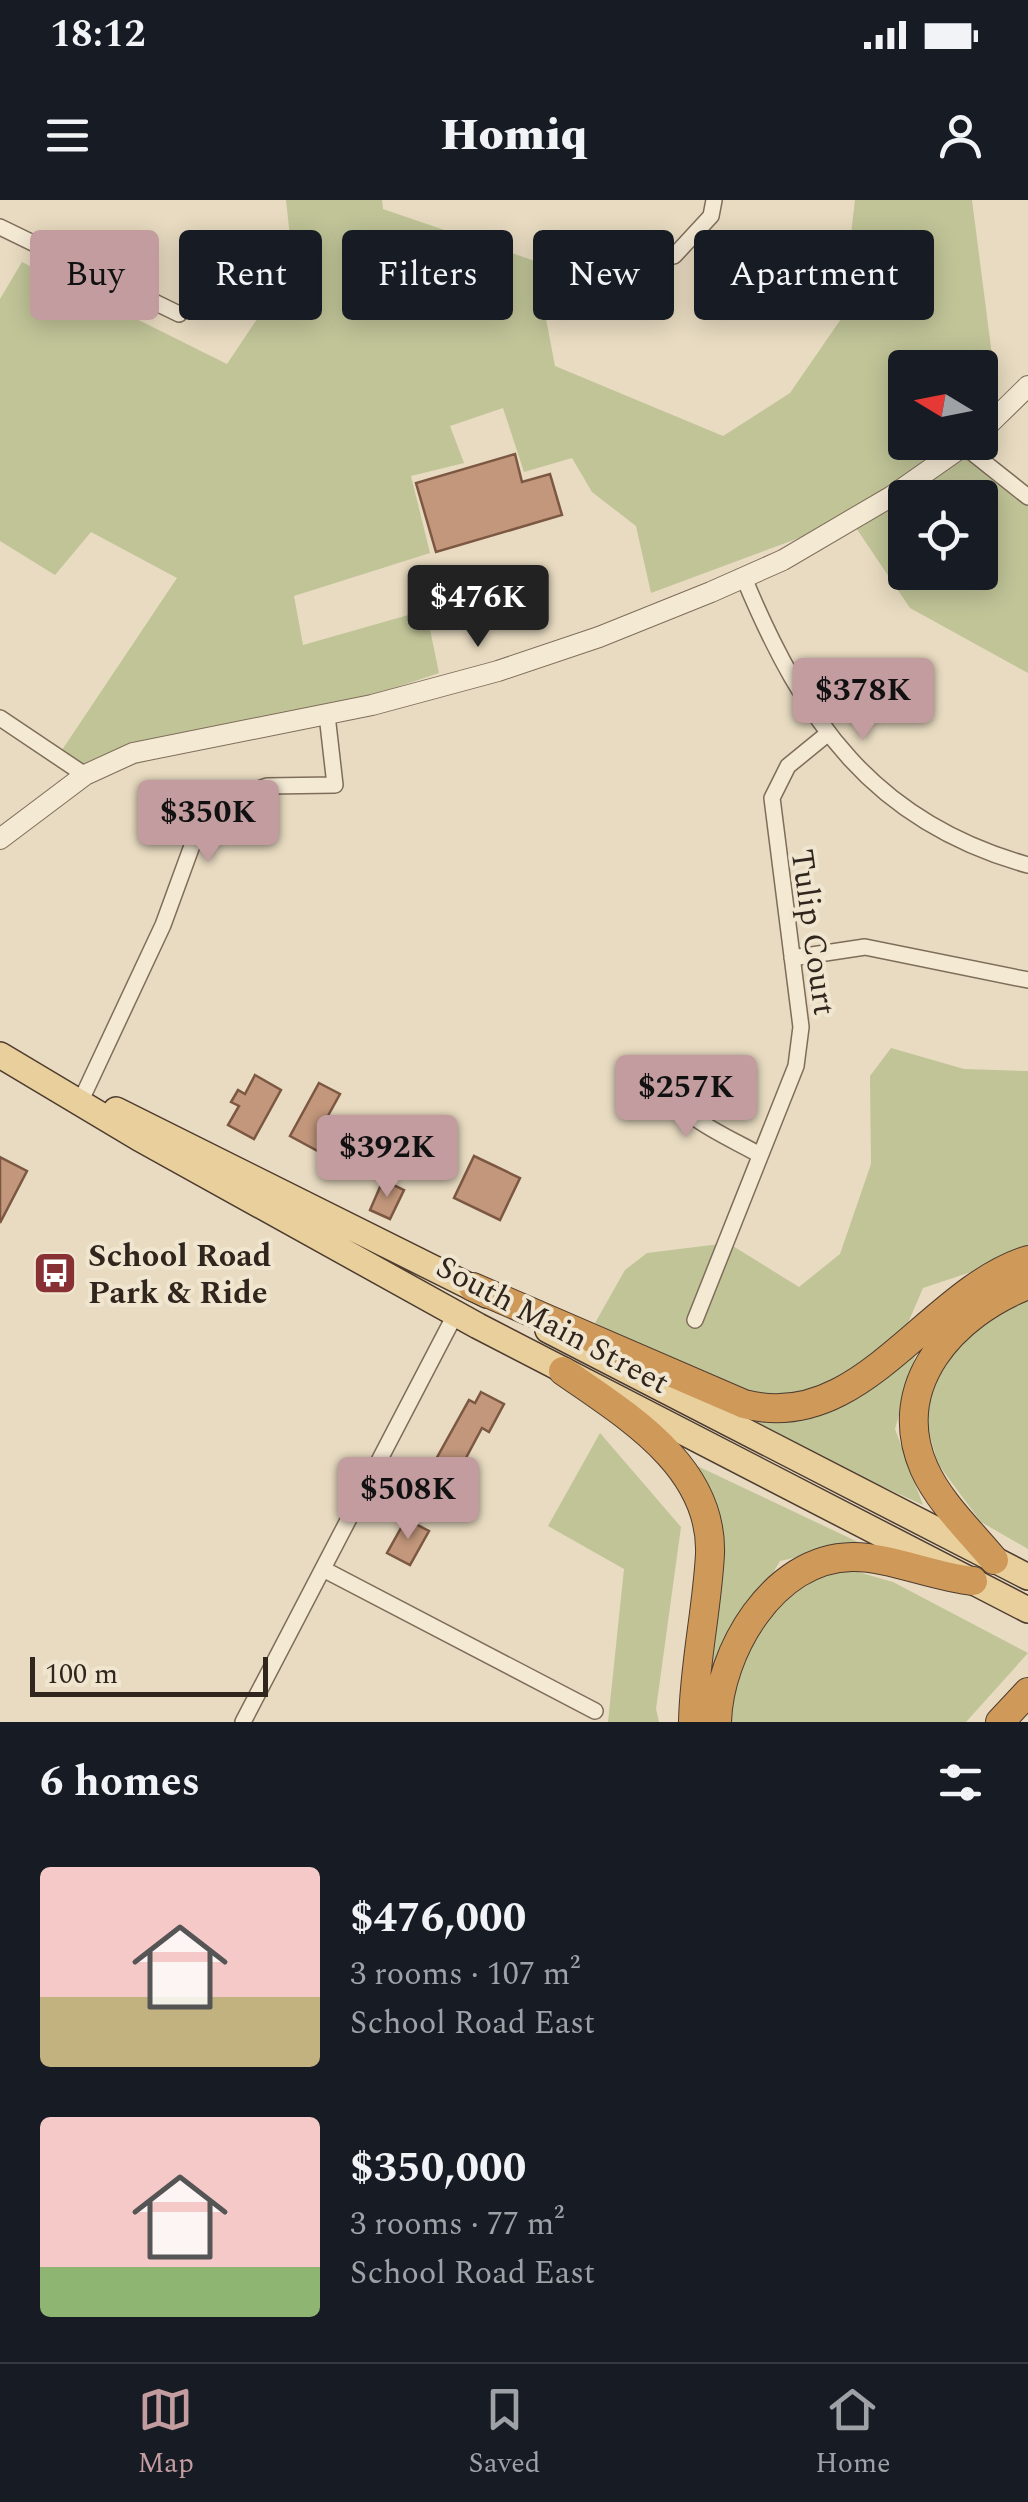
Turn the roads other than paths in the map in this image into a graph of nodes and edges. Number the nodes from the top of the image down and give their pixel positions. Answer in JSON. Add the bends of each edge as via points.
{"nodes":[{"id":1,"x":714,"y":200,"type":"edge"},
{"id":2,"x":0,"y":227,"type":"edge"},
{"id":3,"x":674,"y":256,"type":"dead end"},
{"id":4,"x":179,"y":314,"type":"dead end"},
{"id":5,"x":1028,"y":386,"type":"edge"},
{"id":6,"x":998,"y":415,"type":"edge"},
{"id":7,"x":944,"y":460,"type":"edge"},
{"id":8,"x":990,"y":460,"type":"edge"},
{"id":9,"x":1028,"y":497,"type":"edge"},
{"id":10,"x":744,"y":578,"type":"junction"},
{"id":11,"x":327,"y":714,"type":"junction"},
{"id":12,"x":0,"y":718,"type":"edge"},
{"id":13,"x":826,"y":735,"type":"junction"},
{"id":14,"x":85,"y":775,"type":"junction"},
{"id":15,"x":0,"y":838,"type":"edge"},
{"id":16,"x":1028,"y":865,"type":"edge"},
{"id":17,"x":792,"y":958,"type":"junction"},
{"id":18,"x":1028,"y":980,"type":"edge"},
{"id":19,"x":0,"y":1055,"type":"edge"},
{"id":20,"x":659,"y":1077,"type":"dead end"},
{"id":21,"x":53,"y":1084,"type":"junction"},
{"id":22,"x":82,"y":1096,"type":"junction"},
{"id":23,"x":760,"y":1155,"type":"junction"},
{"id":24,"x":1028,"y":1260,"type":"edge"},
{"id":25,"x":1028,"y":1285,"type":"edge"},
{"id":26,"x":473,"y":1287,"type":"junction"},
{"id":27,"x":456,"y":1313,"type":"junction"},
{"id":28,"x":695,"y":1320,"type":"dead end"},
{"id":29,"x":564,"y":1370,"type":"junction"},
{"id":30,"x":994,"y":1560,"type":"junction"},
{"id":31,"x":323,"y":1569,"type":"junction"},
{"id":32,"x":1026,"y":1577,"type":"edge"},
{"id":33,"x":972,"y":1581,"type":"junction"},
{"id":34,"x":1018,"y":1604,"type":"edge"},
{"id":35,"x":1028,"y":1692,"type":"edge"},
{"id":36,"x":1028,"y":1704,"type":"edge"},
{"id":37,"x":595,"y":1712,"type":"dead end"},
{"id":38,"x":242,"y":1722,"type":"edge"},
{"id":39,"x":693,"y":1722,"type":"edge"},
{"id":40,"x":716,"y":1722,"type":"edge"},
{"id":41,"x":1000,"y":1722,"type":"edge"},
{"id":42,"x":1018,"y":1722,"type":"edge"}],
"edges":[{"from":1,"to":3,"type":"street","via":[[711,216]]},
{"from":2,"to":4,"type":"street"},
{"from":5,"to":6,"type":"street"},
{"from":7,"to":10,"type":"street"},
{"from":8,"to":9,"type":"street"},
{"from":10,"to":11,"type":"street","via":[[552,653]]},
{"from":10,"to":13,"type":"street"},
{"from":11,"to":14,"type":"street","via":[[152,746]]},
{"from":11,"to":22,"type":"street","via":[[334,786],[266,786],[230,799],[197,832],[163,925]]},
{"from":12,"to":14,"type":"street"},
{"from":13,"to":16,"type":"street","via":[[915,816]]},
{"from":13,"to":17,"type":"street","name":"Tulip Court","via":[[788,766],[772,798]]},
{"from":14,"to":15,"type":"street"},
{"from":17,"to":18,"type":"street","via":[[864,947]]},
{"from":17,"to":23,"type":"street","name":"Tulip Court","via":[[800,1046]]},
{"from":19,"to":21,"type":"main road","name":"South Main Street"},
{"from":20,"to":23,"type":"street","via":[[686,1114]]},
{"from":21,"to":22,"type":"main road","name":"South Main Street"},
{"from":21,"to":27,"type":"main road","name":"South Main Street"},
{"from":22,"to":26,"type":"main road","name":"South Main Street"},
{"from":23,"to":28,"type":"street","name":"Tulip Court"},
{"from":24,"to":26,"type":"highway","via":[[965,1291],[852,1386],[792,1409],[744,1404]]},
{"from":25,"to":30,"type":"highway","via":[[990,1303],[951,1334],[914,1400],[914,1440],[923,1466]]},
{"from":26,"to":30,"type":"main road","name":"South Main Street","via":[[571,1344]]},
{"from":27,"to":29,"type":"main road","name":"South Main Street"},
{"from":27,"to":31,"type":"street"},
{"from":29,"to":33,"type":"main road","name":"South Main Street"},
{"from":29,"to":39,"type":"highway","via":[[667,1451],[706,1516],[710,1553]]},
{"from":30,"to":32,"type":"main road","name":"South Main Street"},
{"from":31,"to":37,"type":"street"},
{"from":31,"to":38,"type":"street"},
{"from":33,"to":34,"type":"main road","name":"South Main Street"},
{"from":33,"to":40,"type":"highway","via":[[855,1557],[802,1572],[745,1629],[720,1692]]},
{"from":35,"to":41,"type":"highway"},
{"from":36,"to":42,"type":"highway"}]}
